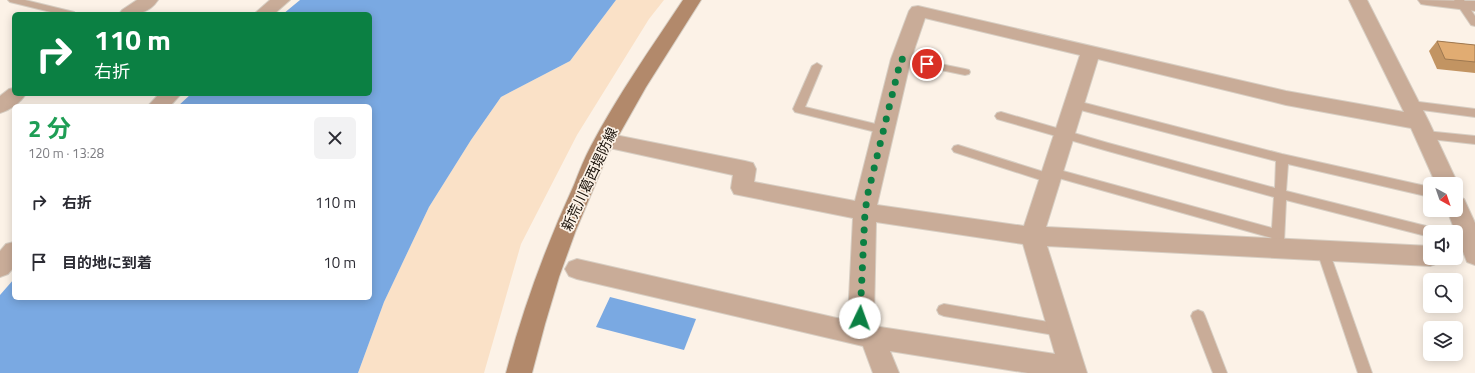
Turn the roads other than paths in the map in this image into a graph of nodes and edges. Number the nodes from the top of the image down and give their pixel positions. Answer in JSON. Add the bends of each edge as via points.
{"nodes":[{"id":1,"x":13,"y":0,"type":"edge"},
{"id":2,"x":149,"y":0,"type":"edge"},
{"id":3,"x":281,"y":0,"type":"edge"},
{"id":4,"x":692,"y":0,"type":"edge"},
{"id":5,"x":1358,"y":0,"type":"edge"},
{"id":6,"x":1426,"y":0,"type":"edge"},
{"id":7,"x":1466,"y":4,"type":"edge"},
{"id":8,"x":63,"y":12,"type":"edge"},
{"id":9,"x":131,"y":12,"type":"edge"},
{"id":10,"x":266,"y":12,"type":"edge"},
{"id":11,"x":1475,"y":23,"type":"edge"},
{"id":12,"x":1092,"y":52,"type":"junction"},
{"id":13,"x":901,"y":59,"type":"junction"},
{"id":14,"x":817,"y":66,"type":"dead end"},
{"id":15,"x":965,"y":72,"type":"dead end"},
{"id":16,"x":13,"y":96,"type":"edge"},
{"id":17,"x":169,"y":96,"type":"edge"},
{"id":18,"x":160,"y":104,"type":"edge"},
{"id":19,"x":1073,"y":104,"type":"junction"},
{"id":20,"x":0,"y":106,"type":"edge"},
{"id":21,"x":1475,"y":113,"type":"edge"},
{"id":22,"x":1001,"y":116,"type":"dead end"},
{"id":23,"x":1418,"y":121,"type":"junction"},
{"id":24,"x":884,"y":130,"type":"junction"},
{"id":25,"x":1064,"y":135,"type":"junction"},
{"id":26,"x":605,"y":140,"type":"junction"},
{"id":27,"x":1475,"y":140,"type":"edge"},
{"id":28,"x":958,"y":149,"type":"dead end"},
{"id":29,"x":1282,"y":158,"type":"junction"},
{"id":30,"x":1051,"y":175,"type":"junction"},
{"id":31,"x":1444,"y":177,"type":"edge"},
{"id":32,"x":1423,"y":190,"type":"edge"},
{"id":33,"x":1281,"y":195,"type":"junction"},
{"id":34,"x":865,"y":212,"type":"junction"},
{"id":35,"x":1459,"y":217,"type":"edge"},
{"id":36,"x":1423,"y":230,"type":"edge"},
{"id":37,"x":1032,"y":236,"type":"junction"},
{"id":38,"x":1278,"y":242,"type":"junction"},
{"id":39,"x":1467,"y":250,"type":"edge"},
{"id":40,"x":1323,"y":251,"type":"junction"},
{"id":41,"x":12,"y":253,"type":"edge"},
{"id":42,"x":1423,"y":256,"type":"edge"},
{"id":43,"x":0,"y":267,"type":"edge"},
{"id":44,"x":577,"y":269,"type":"dead end"},
{"id":45,"x":944,"y":310,"type":"dead end"},
{"id":46,"x":1198,"y":316,"type":"dead end"},
{"id":47,"x":1060,"y":330,"type":"junction"},
{"id":48,"x":872,"y":337,"type":"junction"},
{"id":49,"x":1073,"y":370,"type":"edge"},
{"id":50,"x":519,"y":373,"type":"edge"},
{"id":51,"x":886,"y":373,"type":"edge"},
{"id":52,"x":1220,"y":373,"type":"edge"},
{"id":53,"x":1365,"y":373,"type":"edge"}],
"edges":[{"from":1,"to":8,"type":"lane"},
{"from":2,"to":9,"type":"street"},
{"from":3,"to":10,"type":"street"},
{"from":4,"to":26,"type":"main road","name":"新荒川葛西堤防線"},
{"from":5,"to":23,"type":"street"},
{"from":6,"to":7,"type":"street"},
{"from":7,"to":11,"type":"lane"},
{"from":12,"to":13,"type":"street","via":[[918,12]]},
{"from":12,"to":19,"type":"street"},
{"from":12,"to":23,"type":"street","via":[[1286,98]]},
{"from":13,"to":15,"type":"lane"},
{"from":13,"to":24,"type":"street"},
{"from":14,"to":24,"type":"lane","via":[[799,109]]},
{"from":16,"to":20,"type":"street"},
{"from":17,"to":18,"type":"street"},
{"from":19,"to":25,"type":"street"},
{"from":19,"to":29,"type":"lane"},
{"from":21,"to":23,"type":"lane"},
{"from":22,"to":25,"type":"lane"},
{"from":23,"to":27,"type":"lane"},
{"from":23,"to":31,"type":"street"},
{"from":24,"to":34,"type":"street"},
{"from":25,"to":30,"type":"street"},
{"from":25,"to":33,"type":"lane"},
{"from":26,"to":34,"type":"street","via":[[745,169],[742,188]]},
{"from":26,"to":50,"type":"main road","name":"新荒川葛西堤防線","via":[[552,260],[539,296]]},
{"from":28,"to":30,"type":"lane"},
{"from":29,"to":32,"type":"lane"},
{"from":29,"to":33,"type":"lane"},
{"from":30,"to":37,"type":"street"},
{"from":30,"to":38,"type":"lane"},
{"from":33,"to":36,"type":"lane"},
{"from":33,"to":38,"type":"lane"},
{"from":34,"to":37,"type":"street"},
{"from":34,"to":48,"type":"street","via":[[860,318]]},
{"from":35,"to":39,"type":"street"},
{"from":37,"to":38,"type":"street"},
{"from":37,"to":47,"type":"street"},
{"from":38,"to":40,"type":"street"},
{"from":40,"to":42,"type":"street"},
{"from":40,"to":53,"type":"lane"},
{"from":41,"to":43,"type":"street"},
{"from":44,"to":48,"type":"street"},
{"from":45,"to":47,"type":"lane"},
{"from":46,"to":52,"type":"lane"},
{"from":47,"to":49,"type":"street"},
{"from":48,"to":49,"type":"street"},
{"from":48,"to":51,"type":"street"}]}
